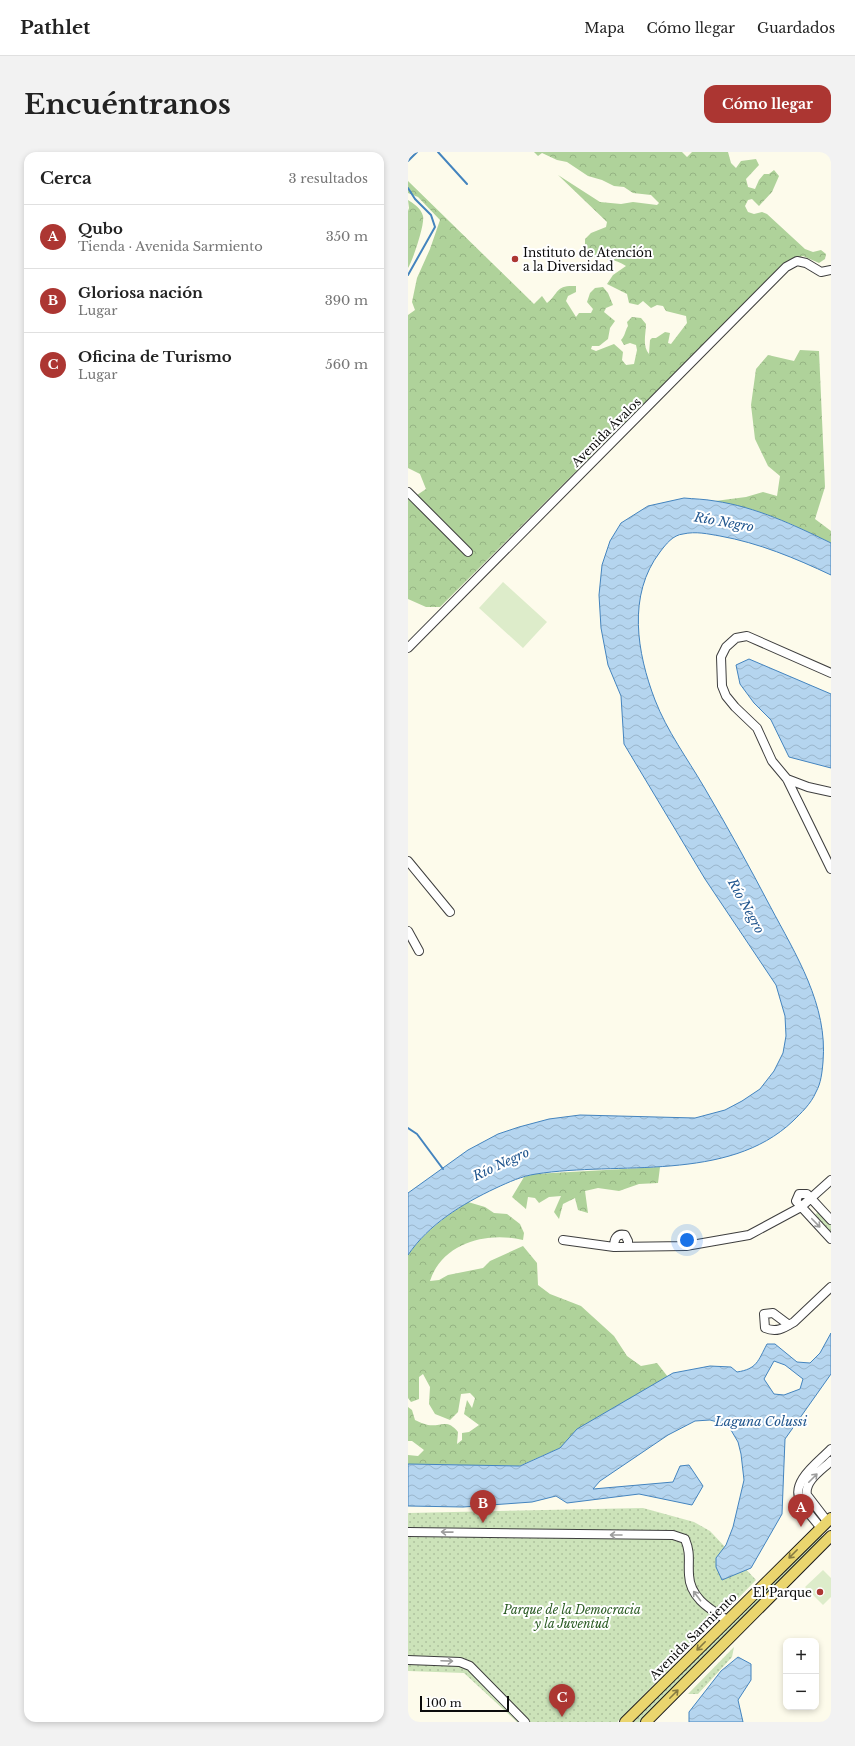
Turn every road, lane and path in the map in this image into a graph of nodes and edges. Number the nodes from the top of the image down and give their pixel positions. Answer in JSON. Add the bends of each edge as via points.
{"nodes":[{"id":1,"x":831,"y":270,"type":"edge"},
{"id":2,"x":408,"y":492,"type":"edge"},
{"id":3,"x":468,"y":552,"type":"dead end"},
{"id":4,"x":408,"y":648,"type":"edge"},
{"id":5,"x":831,"y":673,"type":"edge"},
{"id":6,"x":787,"y":779,"type":"junction"},
{"id":7,"x":808,"y":787,"type":"junction"},
{"id":8,"x":831,"y":792,"type":"edge"},
{"id":9,"x":800,"y":804,"type":"junction"},
{"id":10,"x":410,"y":866,"type":"edge"},
{"id":11,"x":831,"y":869,"type":"edge"},
{"id":12,"x":450,"y":912,"type":"dead end"},
{"id":13,"x":408,"y":931,"type":"edge"},
{"id":14,"x":419,"y":951,"type":"dead end"},
{"id":15,"x":831,"y":1180,"type":"edge"},
{"id":16,"x":811,"y":1199,"type":"junction"},
{"id":17,"x":801,"y":1207,"type":"junction"},
{"id":18,"x":831,"y":1220,"type":"edge"},
{"id":19,"x":831,"y":1239,"type":"edge"},
{"id":20,"x":563,"y":1240,"type":"dead end"},
{"id":21,"x":614,"y":1247,"type":"junction"},
{"id":22,"x":628,"y":1247,"type":"junction"},
{"id":23,"x":831,"y":1287,"type":"edge"},
{"id":24,"x":789,"y":1325,"type":"dead end"},
{"id":25,"x":831,"y":1449,"type":"edge"},
{"id":26,"x":831,"y":1461,"type":"edge"},
{"id":27,"x":827,"y":1523,"type":"edge"},
{"id":28,"x":408,"y":1532,"type":"edge"},
{"id":29,"x":831,"y":1536,"type":"edge"},
{"id":30,"x":728,"y":1620,"type":"junction"},
{"id":31,"x":408,"y":1660,"type":"edge"},
{"id":32,"x":525,"y":1722,"type":"edge"},
{"id":33,"x":625,"y":1722,"type":"edge"},
{"id":34,"x":646,"y":1722,"type":"edge"}],
"edges":[{"from":1,"to":4,"type":"street","name":"Avenida Ávalos","via":[[821,272],[797,261],[786,267]]},
{"from":2,"to":3,"type":"street"},
{"from":5,"to":6,"type":"street","via":[[747,636],[736,638],[726,647],[722,657],[722,686],[726,696],[757,728],[772,761]]},
{"from":6,"to":7,"type":"street"},
{"from":6,"to":9,"type":"street"},
{"from":7,"to":8,"type":"street"},
{"from":7,"to":9,"type":"street","via":[[801,793]]},
{"from":9,"to":11,"type":"street"},
{"from":10,"to":12,"type":"street"},
{"from":13,"to":14,"type":"street"},
{"from":15,"to":16,"type":"street"},
{"from":16,"to":17,"type":"street"},
{"from":16,"to":17,"type":"street","via":[[803,1192],[799,1194],[796,1201]]},
{"from":16,"to":18,"type":"street"},
{"from":17,"to":19,"type":"street","one_way":true},
{"from":17,"to":22,"type":"street","via":[[749,1235],[686,1246]]},
{"from":20,"to":21,"type":"street"},
{"from":21,"to":22,"type":"street"},
{"from":21,"to":22,"type":"street","via":[[615,1238],[622,1234],[628,1241]]},
{"from":23,"to":24,"type":"street"},
{"from":25,"to":27,"type":"street","via":[[803,1478],[798,1487],[801,1503]]},
{"from":27,"to":26,"type":"street","one_way":true,"via":[[806,1491],[808,1484]]},
{"from":27,"to":29,"type":"main road"},
{"from":27,"to":30,"type":"main road","name":"Avenida Sarmiento","one_way":true},
{"from":30,"to":28,"type":"street","one_way":true,"via":[[705,1607],[691,1588],[689,1551],[684,1539],[673,1535]]},
{"from":34,"to":29,"type":"main road","one_way":true},
{"from":30,"to":33,"type":"main road","name":"Avenida Sarmiento","one_way":true},
{"from":31,"to":32,"type":"street","one_way":true,"via":[[460,1662],[470,1666]]}]}
